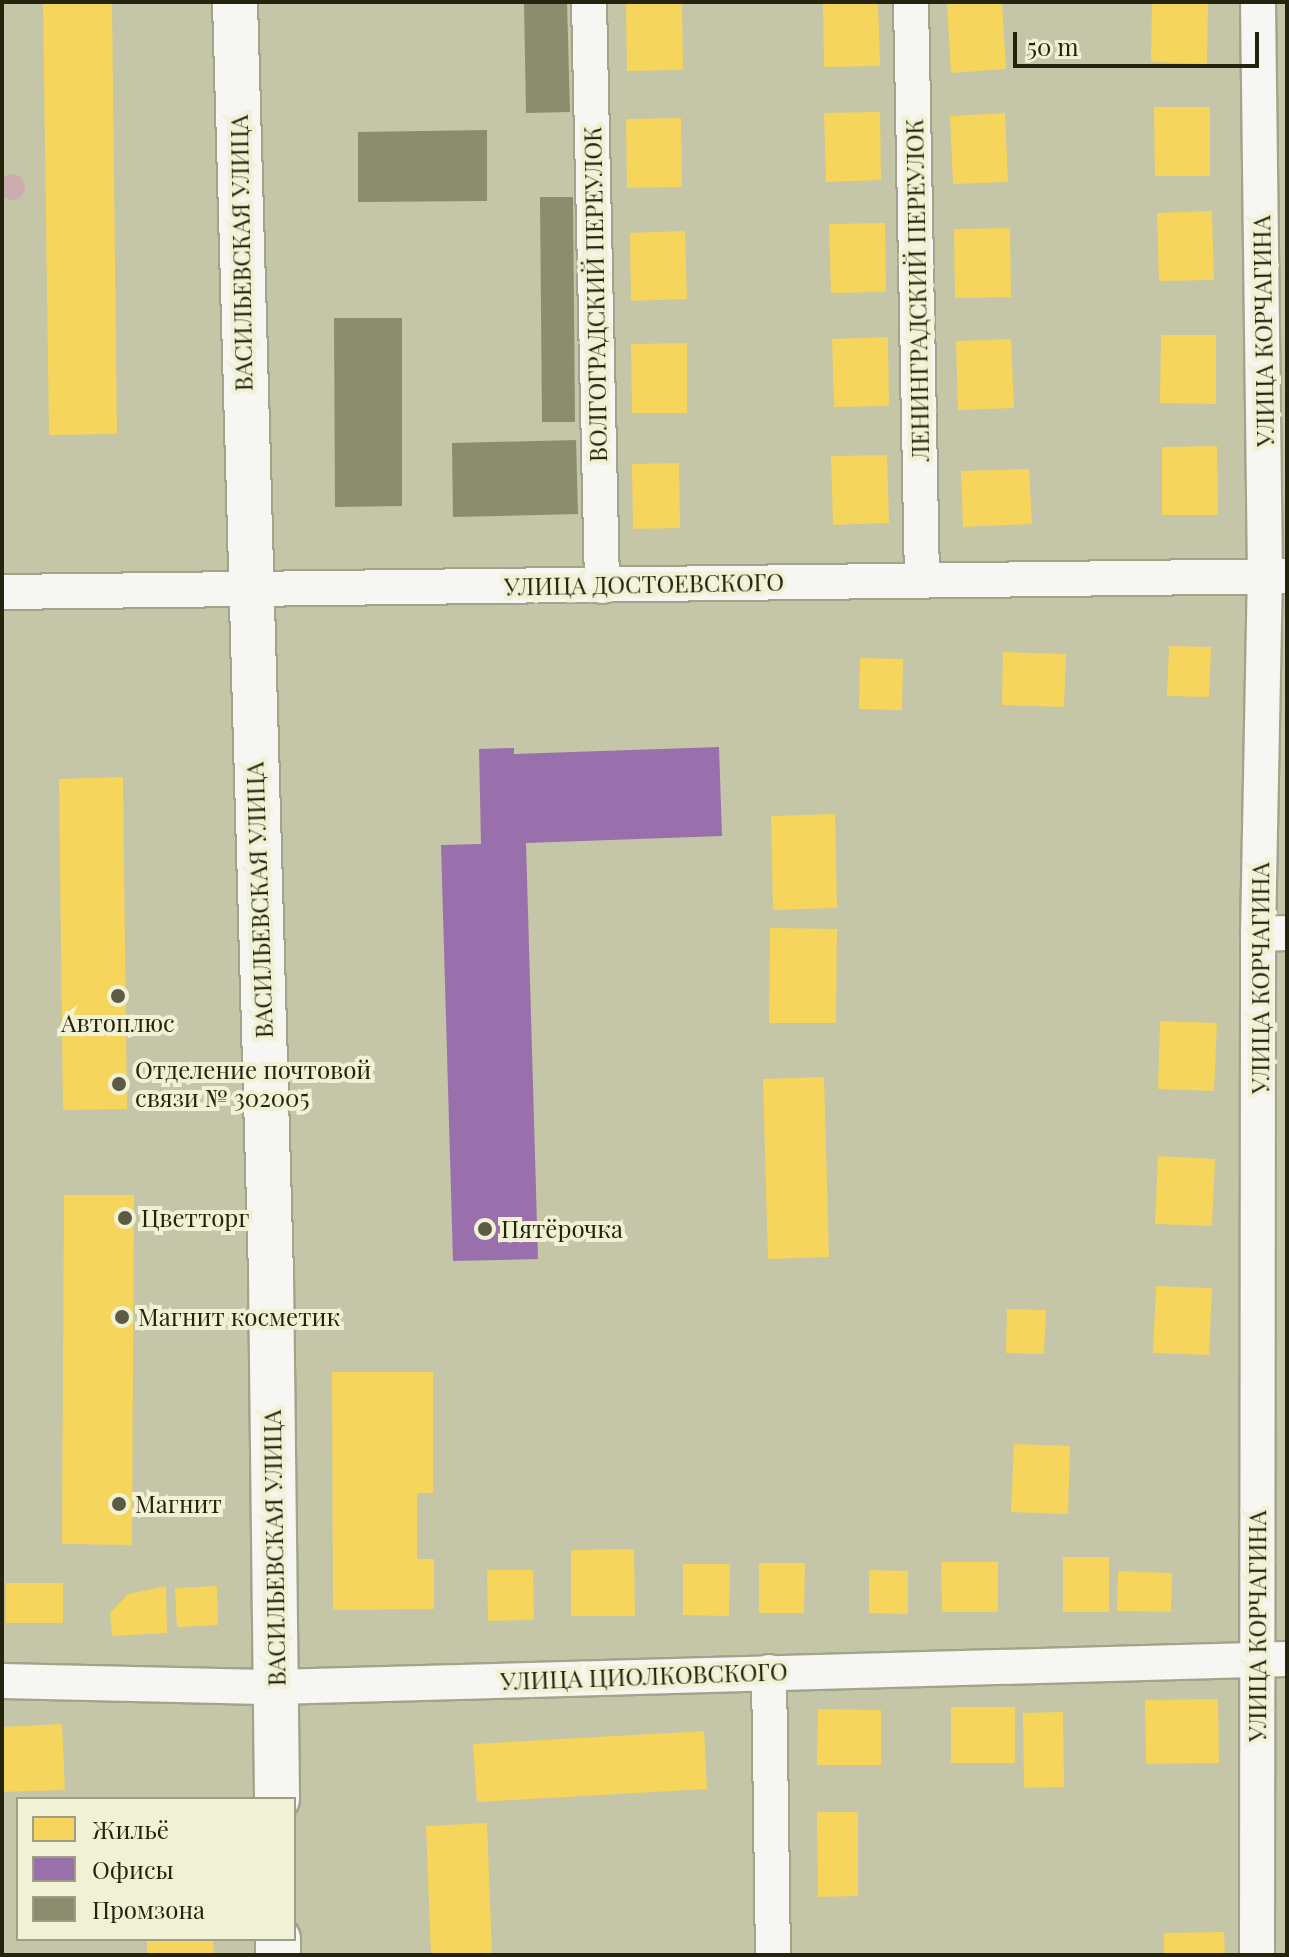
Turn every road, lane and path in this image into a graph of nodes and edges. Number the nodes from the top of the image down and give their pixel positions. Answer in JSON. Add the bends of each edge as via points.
{"nodes":[{"id":1,"x":235,"y":2,"type":"edge"},
{"id":2,"x":589,"y":2,"type":"edge"},
{"id":3,"x":911,"y":2,"type":"edge"},
{"id":4,"x":1258,"y":2,"type":"edge"},
{"id":5,"x":1274,"y":216,"type":"edge"},
{"id":6,"x":1276,"y":576,"type":"edge"},
{"id":7,"x":922,"y":578,"type":"junction"},
{"id":8,"x":249,"y":586,"type":"junction"},
{"id":9,"x":602,"y":586,"type":"junction"},
{"id":10,"x":2,"y":592,"type":"edge"},
{"id":11,"x":1272,"y":933,"type":"edge"},
{"id":12,"x":1274,"y":1123,"type":"edge"},
{"id":13,"x":1271,"y":1659,"type":"edge"},
{"id":14,"x":769,"y":1672,"type":"junction"},
{"id":15,"x":2,"y":1681,"type":"edge"},
{"id":16,"x":275,"y":1687,"type":"junction"},
{"id":17,"x":277,"y":1797,"type":"edge"},
{"id":18,"x":773,"y":1955,"type":"edge"},
{"id":19,"x":1257,"y":1955,"type":"edge"}],
"edges":[{"from":1,"to":8,"type":"main road","name":"ВАСИЛЬЕВСКАЯ УЛИЦА"},
{"from":2,"to":9,"type":"street","name":"ВОЛГОГРАДСКИЙ ПЕРЕУЛОК"},
{"from":3,"to":7,"type":"street","name":"ЛЕНИНГРАДСКИЙ ПЕРЕУЛОК"},
{"from":4,"to":5,"type":"street","name":"УЛИЦА КОРЧАГИНА"},
{"from":5,"to":6,"type":"street","name":"УЛИЦА КОРЧАГИНА"},
{"from":6,"to":7,"type":"street","name":"УЛИЦА ДОСТОЕВСКОГО"},
{"from":6,"to":11,"type":"street","name":"УЛИЦА КОРЧАГИНА"},
{"from":7,"to":9,"type":"street","name":"УЛИЦА ДОСТОЕВСКОГО"},
{"from":8,"to":9,"type":"street","name":"УЛИЦА ДОСТОЕВСКОГО"},
{"from":8,"to":10,"type":"street","name":"УЛИЦА ДОСТОЕВСКОГО"},
{"from":8,"to":16,"type":"main road","name":"ВАСИЛЬЕВСКАЯ УЛИЦА","via":[[271,1275]]},
{"from":11,"to":12,"type":"street","name":"УЛИЦА КОРЧАГИНА"},
{"from":12,"to":13,"type":"street","name":"УЛИЦА КОРЧАГИНА"},
{"from":13,"to":14,"type":"street","name":"УЛИЦА ЦИОЛКОВСКОГО"},
{"from":13,"to":19,"type":"street","name":"УЛИЦА КОРЧАГИНА"},
{"from":14,"to":16,"type":"street","name":"УЛИЦА ЦИОЛКОВСКОГО"},
{"from":14,"to":18,"type":"street"},
{"from":15,"to":16,"type":"street","name":"УЛИЦА ЦИОЛКОВСКОГО"},
{"from":16,"to":17,"type":"main road","name":"ВАСИЛЬЕВСКАЯ УЛИЦА"}]}
